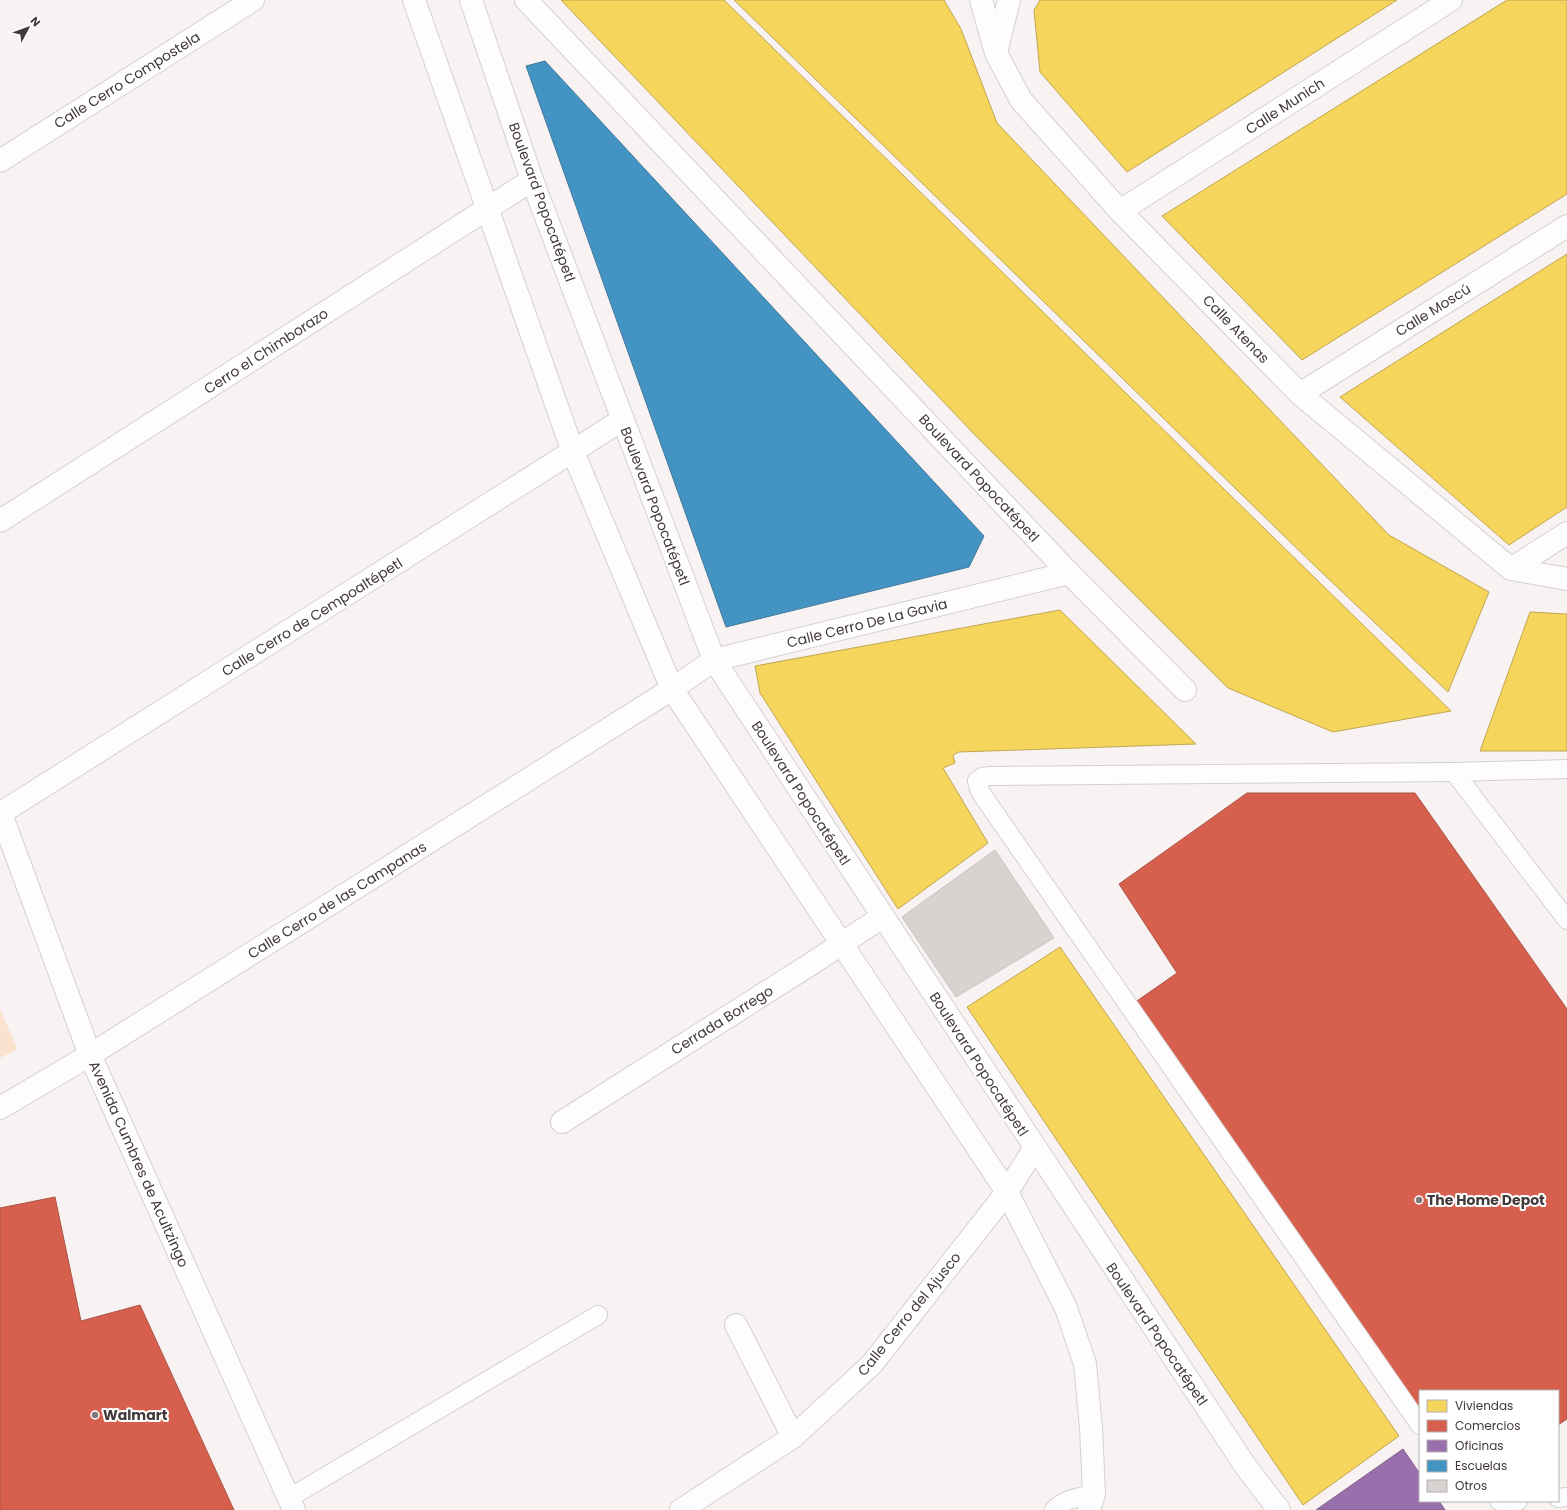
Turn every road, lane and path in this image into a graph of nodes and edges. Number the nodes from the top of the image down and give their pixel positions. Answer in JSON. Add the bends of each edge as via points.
{"nodes":[{"id":1,"x":253,"y":0,"type":"edge"},
{"id":2,"x":414,"y":0,"type":"edge"},
{"id":3,"x":471,"y":0,"type":"edge"},
{"id":4,"x":526,"y":0,"type":"edge"},
{"id":5,"x":981,"y":0,"type":"edge"},
{"id":6,"x":1009,"y":0,"type":"edge"},
{"id":7,"x":1451,"y":0,"type":"edge"},
{"id":8,"x":996,"y":53,"type":"junction"},
{"id":9,"x":0,"y":161,"type":"edge"},
{"id":10,"x":532,"y":180,"type":"junction"},
{"id":11,"x":487,"y":209,"type":"junction"},
{"id":12,"x":1120,"y":211,"type":"junction"},
{"id":13,"x":1567,"y":226,"type":"edge"},
{"id":14,"x":1300,"y":394,"type":"junction"},
{"id":15,"x":622,"y":420,"type":"junction"},
{"id":16,"x":573,"y":452,"type":"junction"},
{"id":17,"x":0,"y":521,"type":"edge"},
{"id":18,"x":1567,"y":533,"type":"edge"},
{"id":19,"x":1511,"y":569,"type":"junction"},
{"id":20,"x":1069,"y":574,"type":"junction"},
{"id":21,"x":1567,"y":579,"type":"edge"},
{"id":22,"x":714,"y":660,"type":"junction"},
{"id":23,"x":672,"y":689,"type":"junction"},
{"id":24,"x":1185,"y":690,"type":"dead end"},
{"id":25,"x":1567,"y":769,"type":"edge"},
{"id":26,"x":1454,"y":772,"type":"junction"},
{"id":27,"x":1,"y":812,"type":"edge"},
{"id":28,"x":882,"y":917,"type":"junction"},
{"id":29,"x":1567,"y":920,"type":"edge"},
{"id":30,"x":842,"y":944,"type":"junction"},
{"id":31,"x":90,"y":1055,"type":"junction"},
{"id":32,"x":0,"y":1108,"type":"edge"},
{"id":33,"x":562,"y":1122,"type":"dead end"},
{"id":34,"x":1034,"y":1149,"type":"junction"},
{"id":35,"x":1007,"y":1192,"type":"junction"},
{"id":36,"x":598,"y":1315,"type":"dead end"},
{"id":37,"x":736,"y":1325,"type":"dead end"},
{"id":38,"x":1419,"y":1424,"type":"edge"},
{"id":39,"x":793,"y":1437,"type":"junction"},
{"id":40,"x":1091,"y":1502,"type":"edge"},
{"id":41,"x":291,"y":1504,"type":"edge"},
{"id":42,"x":681,"y":1510,"type":"edge"},
{"id":43,"x":1054,"y":1510,"type":"edge"},
{"id":44,"x":1279,"y":1510,"type":"edge"}],
"edges":[{"from":1,"to":9,"type":"street","name":"Calle Cerro Compostela"},
{"from":2,"to":11,"type":"street"},
{"from":3,"to":10,"type":"street","name":"Boulevard Popocatépetl"},
{"from":4,"to":20,"type":"street","name":"Boulevard Popocatépetl"},
{"from":5,"to":8,"type":"street","name":"Calle Atenas"},
{"from":6,"to":8,"type":"street"},
{"from":7,"to":12,"type":"street","name":"Calle Munich"},
{"from":8,"to":12,"type":"street","name":"Calle Atenas","via":[[1021,100]]},
{"from":10,"to":11,"type":"street","name":"Cerro el Chimborazo"},
{"from":10,"to":15,"type":"street","name":"Boulevard Popocatépetl"},
{"from":11,"to":16,"type":"street"},
{"from":11,"to":17,"type":"street","name":"Cerro el Chimborazo"},
{"from":12,"to":14,"type":"street","name":"Calle Atenas"},
{"from":13,"to":14,"type":"street","name":"Calle Moscú"},
{"from":14,"to":19,"type":"street","name":"Calle Atenas"},
{"from":15,"to":16,"type":"street","name":"Calle Cerro de Cempoaltépetl"},
{"from":15,"to":22,"type":"street","name":"Boulevard Popocatépetl"},
{"from":16,"to":23,"type":"street"},
{"from":16,"to":27,"type":"street","name":"Calle Cerro de Cempoaltépetl"},
{"from":18,"to":19,"type":"street"},
{"from":19,"to":21,"type":"street","name":"Calle Atenas"},
{"from":20,"to":22,"type":"street","name":"Calle Cerro De La Gavia"},
{"from":20,"to":24,"type":"street","name":"Boulevard Popocatépetl"},
{"from":22,"to":23,"type":"street","name":"Calle Cerro De La Gavia"},
{"from":22,"to":28,"type":"street","name":"Boulevard Popocatépetl"},
{"from":23,"to":30,"type":"street"},
{"from":23,"to":31,"type":"street","name":"Calle Cerro de las Campanas"},
{"from":25,"to":26,"type":"lane"},
{"from":26,"to":29,"type":"lane"},
{"from":26,"to":38,"type":"lane","via":[[990,776],[977,781],[983,796]]},
{"from":27,"to":31,"type":"street","name":"Avenida Cumbres de Acultzingo"},
{"from":28,"to":30,"type":"street","name":"Cerrada Borrego"},
{"from":28,"to":34,"type":"street","name":"Boulevard Popocatépetl"},
{"from":30,"to":33,"type":"street","name":"Cerrada Borrego"},
{"from":30,"to":35,"type":"street"},
{"from":31,"to":32,"type":"street","name":"Calle Cerro de las Campanas"},
{"from":31,"to":41,"type":"street","name":"Avenida Cumbres de Acultzingo"},
{"from":34,"to":35,"type":"street","name":"Calle Cerro del Ajusco"},
{"from":34,"to":44,"type":"street","name":"Boulevard Popocatépetl","via":[[1246,1467]]},
{"from":35,"to":39,"type":"street","name":"Calle Cerro del Ajusco","via":[[872,1364]]},
{"from":35,"to":40,"type":"street","via":[[1066,1308],[1085,1364],[1091,1428]]},
{"from":36,"to":41,"type":"lane"},
{"from":37,"to":39,"type":"street"},
{"from":39,"to":42,"type":"street","name":"Calle Cerro del Ajusco"},
{"from":40,"to":43,"type":"lane","via":[[1076,1498],[1059,1504]]}]}
